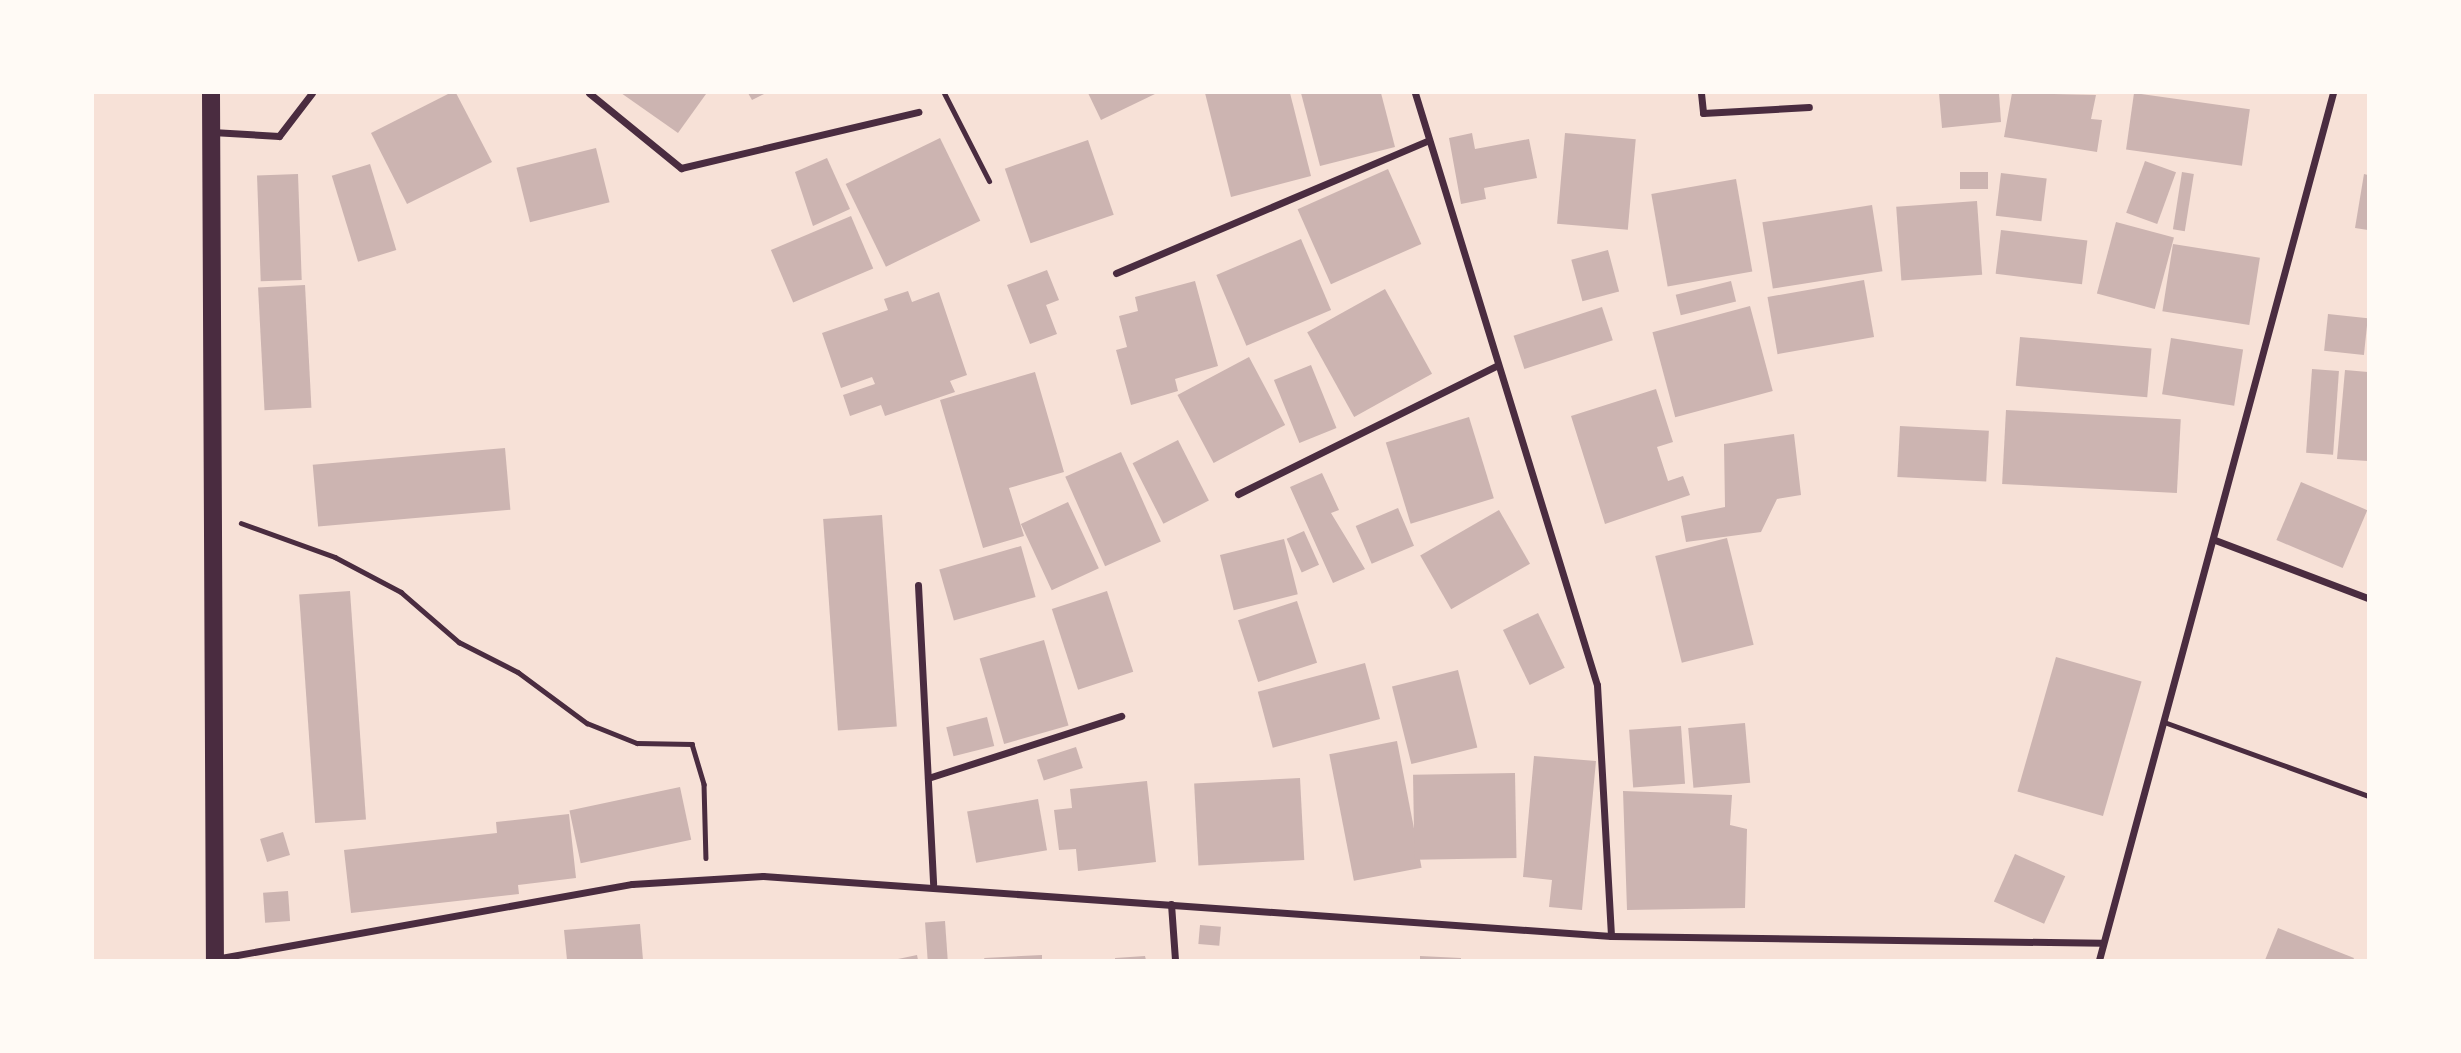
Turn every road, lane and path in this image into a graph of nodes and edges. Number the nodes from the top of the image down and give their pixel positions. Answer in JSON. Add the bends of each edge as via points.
{"nodes":[{"id":1,"x":211,"y":93,"type":"edge"},
{"id":2,"x":312,"y":93,"type":"edge"},
{"id":3,"x":589,"y":93,"type":"edge"},
{"id":4,"x":944,"y":93,"type":"edge"},
{"id":5,"x":1415,"y":93,"type":"edge"},
{"id":6,"x":1701,"y":93,"type":"edge"},
{"id":7,"x":2333,"y":93,"type":"edge"},
{"id":8,"x":1809,"y":107,"type":"dead end"},
{"id":9,"x":918,"y":112,"type":"dead end"},
{"id":10,"x":211,"y":132,"type":"junction"},
{"id":11,"x":1429,"y":139,"type":"junction"},
{"id":12,"x":989,"y":181,"type":"dead end"},
{"id":13,"x":1116,"y":273,"type":"dead end"},
{"id":14,"x":1498,"y":365,"type":"junction"},
{"id":15,"x":1238,"y":494,"type":"dead end"},
{"id":16,"x":230,"y":519,"type":"dead end"},
{"id":17,"x":2215,"y":540,"type":"junction"},
{"id":18,"x":919,"y":585,"type":"dead end"},
{"id":19,"x":2368,"y":598,"type":"edge"},
{"id":20,"x":1122,"y":716,"type":"dead end"},
{"id":21,"x":2164,"y":722,"type":"junction"},
{"id":22,"x":928,"y":778,"type":"junction"},
{"id":23,"x":2368,"y":796,"type":"edge"},
{"id":24,"x":705,"y":871,"type":"dead end"},
{"id":25,"x":933,"y":884,"type":"junction"},
{"id":26,"x":1171,"y":904,"type":"junction"},
{"id":27,"x":1611,"y":936,"type":"junction"},
{"id":28,"x":2102,"y":943,"type":"junction"},
{"id":29,"x":213,"y":960,"type":"edge"},
{"id":30,"x":1175,"y":960,"type":"edge"},
{"id":31,"x":2099,"y":960,"type":"edge"}],
"edges":[{"from":1,"to":10,"type":"main road"},
{"from":2,"to":10,"type":"street","via":[[279,136]]},
{"from":3,"to":9,"type":"street","via":[[681,168]]},
{"from":4,"to":12,"type":"lane"},
{"from":5,"to":11,"type":"street"},
{"from":6,"to":8,"type":"street","via":[[1703,113]]},
{"from":7,"to":17,"type":"street"},
{"from":10,"to":29,"type":"main road"},
{"from":11,"to":13,"type":"street"},
{"from":11,"to":14,"type":"street"},
{"from":14,"to":15,"type":"street"},
{"from":14,"to":27,"type":"street","via":[[1597,685]]},
{"from":16,"to":24,"type":"path","via":[[335,557],[401,592],[459,642],[518,672],[587,723],[637,743],[692,744],[704,784]]},
{"from":17,"to":19,"type":"street"},
{"from":17,"to":21,"type":"street"},
{"from":18,"to":22,"type":"street"},
{"from":20,"to":22,"type":"street"},
{"from":21,"to":23,"type":"lane"},
{"from":21,"to":28,"type":"street"},
{"from":22,"to":25,"type":"street"},
{"from":25,"to":26,"type":"street"},
{"from":25,"to":29,"type":"street","via":[[763,876],[632,884]]},
{"from":26,"to":27,"type":"street"},
{"from":26,"to":30,"type":"street"},
{"from":27,"to":28,"type":"street"},
{"from":28,"to":31,"type":"street"}]}
